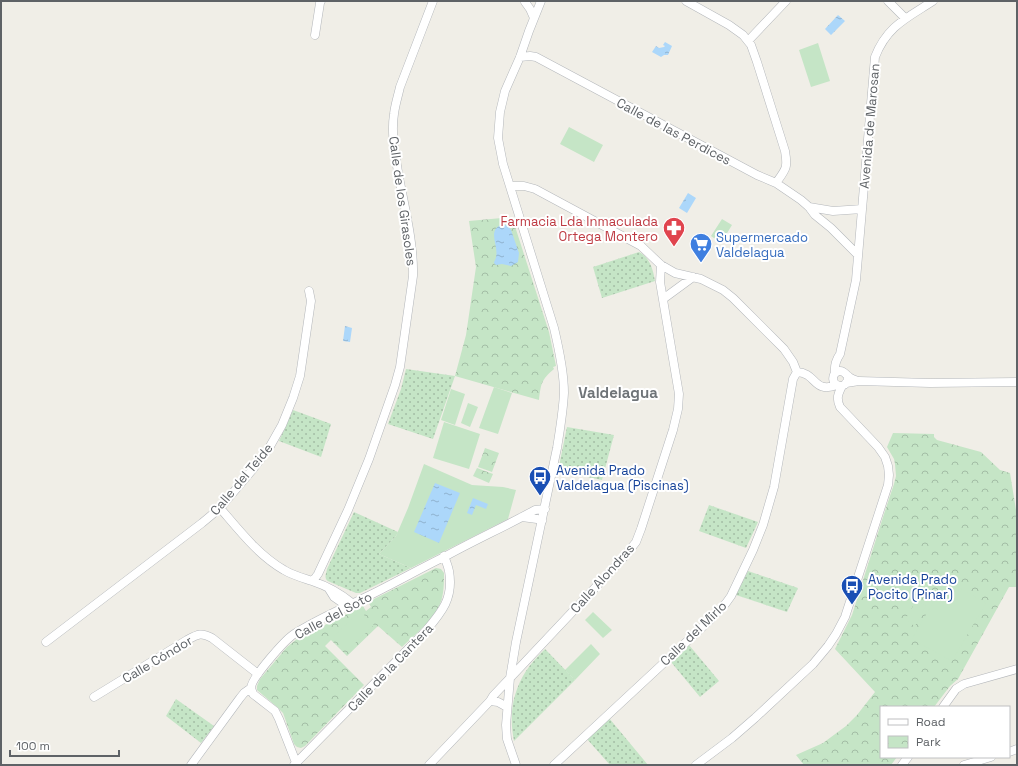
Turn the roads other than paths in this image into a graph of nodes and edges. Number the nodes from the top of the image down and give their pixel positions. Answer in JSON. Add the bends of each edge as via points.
{"nodes":[{"id":1,"x":321,"y":1,"type":"edge"},
{"id":2,"x":433,"y":1,"type":"edge"},
{"id":3,"x":524,"y":1,"type":"edge"},
{"id":4,"x":541,"y":1,"type":"edge"},
{"id":5,"x":686,"y":1,"type":"edge"},
{"id":6,"x":786,"y":1,"type":"edge"},
{"id":7,"x":888,"y":1,"type":"edge"},
{"id":8,"x":933,"y":1,"type":"edge"},
{"id":9,"x":534,"y":18,"type":"junction"},
{"id":10,"x":905,"y":18,"type":"junction"},
{"id":11,"x":315,"y":35,"type":"dead end"},
{"id":12,"x":527,"y":36,"type":"junction"},
{"id":13,"x":748,"y":41,"type":"junction"},
{"id":14,"x":520,"y":57,"type":"junction"},
{"id":15,"x":536,"y":57,"type":"junction"},
{"id":16,"x":776,"y":183,"type":"junction"},
{"id":17,"x":510,"y":186,"type":"junction"},
{"id":18,"x":809,"y":207,"type":"junction"},
{"id":19,"x":862,"y":209,"type":"junction"},
{"id":20,"x":830,"y":211,"type":"junction"},
{"id":21,"x":824,"y":223,"type":"junction"},
{"id":22,"x":858,"y":255,"type":"junction"},
{"id":23,"x":661,"y":265,"type":"junction"},
{"id":24,"x":693,"y":276,"type":"junction"},
{"id":25,"x":309,"y":291,"type":"dead end"},
{"id":26,"x":663,"y":299,"type":"junction"},
{"id":27,"x":797,"y":372,"type":"junction"},
{"id":28,"x":841,"y":379,"type":"junction"},
{"id":29,"x":1017,"y":382,"type":"edge"},
{"id":30,"x":220,"y":508,"type":"junction"},
{"id":31,"x":545,"y":510,"type":"junction"},
{"id":32,"x":522,"y":517,"type":"junction"},
{"id":33,"x":542,"y":521,"type":"junction"},
{"id":34,"x":444,"y":556,"type":"junction"},
{"id":35,"x":313,"y":581,"type":"junction"},
{"id":36,"x":329,"y":589,"type":"junction"},
{"id":37,"x":334,"y":598,"type":"junction"},
{"id":38,"x":350,"y":605,"type":"junction"},
{"id":39,"x":333,"y":613,"type":"junction"},
{"id":40,"x":46,"y":642,"type":"dead end"},
{"id":41,"x":514,"y":649,"type":"junction"},
{"id":42,"x":529,"y":658,"type":"junction"},
{"id":43,"x":1017,"y":669,"type":"edge"},
{"id":44,"x":258,"y":674,"type":"junction"},
{"id":45,"x":510,"y":678,"type":"junction"},
{"id":46,"x":251,"y":688,"type":"junction"},
{"id":47,"x":94,"y":697,"type":"dead end"},
{"id":48,"x":490,"y":701,"type":"junction"},
{"id":49,"x":944,"y":706,"type":"edge"},
{"id":50,"x":507,"y":707,"type":"junction"},
{"id":51,"x":988,"y":758,"type":"edge"},
{"id":52,"x":296,"y":764,"type":"edge"},
{"id":53,"x":190,"y":765,"type":"edge"},
{"id":54,"x":429,"y":765,"type":"edge"},
{"id":55,"x":516,"y":765,"type":"edge"},
{"id":56,"x":554,"y":765,"type":"edge"},
{"id":57,"x":696,"y":765,"type":"edge"},
{"id":58,"x":964,"y":765,"type":"edge"}],
"edges":[{"from":1,"to":11,"type":"street"},
{"from":2,"to":35,"type":"street","name":"Calle de los Girasoles","via":[[408,66],[394,115],[395,152],[413,265],[400,367],[369,459]]},
{"from":3,"to":9,"type":"street"},
{"from":4,"to":9,"type":"street"},
{"from":5,"to":13,"type":"street","via":[[729,25]]},
{"from":6,"to":13,"type":"street"},
{"from":7,"to":10,"type":"street"},
{"from":8,"to":10,"type":"street","name":"Avenida de Marosan"},
{"from":9,"to":12,"type":"street"},
{"from":10,"to":19,"type":"street","name":"Avenida de Marosan","via":[[884,39],[875,57]]},
{"from":12,"to":14,"type":"street"},
{"from":12,"to":15,"type":"street"},
{"from":13,"to":16,"type":"street","via":[[785,151],[785,171]]},
{"from":14,"to":15,"type":"street"},
{"from":14,"to":17,"type":"street","via":[[505,91],[500,112],[498,138]]},
{"from":15,"to":16,"type":"street","name":"Calle de las Perdices"},
{"from":16,"to":18,"type":"street","name":"Calle de las Perdices"},
{"from":17,"to":23,"type":"street","via":[[524,186],[546,195],[641,246]]},
{"from":17,"to":31,"type":"street","via":[[554,328],[563,378],[564,393],[557,448]]},
{"from":18,"to":20,"type":"street","name":"Calle de las Perdices"},
{"from":18,"to":21,"type":"street","name":"Calle de las Perdices"},
{"from":19,"to":20,"type":"street","name":"Calle de las Perdices"},
{"from":19,"to":22,"type":"street","name":"Avenida de Marosan"},
{"from":20,"to":21,"type":"street"},
{"from":21,"to":22,"type":"street","name":"Calle de las Perdices"},
{"from":22,"to":28,"type":"street","name":"Avenida de Marosan","via":[[856,280],[840,354],[836,361],[835,369]]},
{"from":23,"to":24,"type":"street","via":[[675,273]]},
{"from":23,"to":26,"type":"street","name":"Calle Alondras"},
{"from":24,"to":26,"type":"street"},
{"from":24,"to":27,"type":"street","via":[[723,290],[733,298],[784,349]]},
{"from":25,"to":30,"type":"street","name":"Calle del Teide","via":[[311,301],[300,376],[285,419],[270,448]]},
{"from":26,"to":42,"type":"street","name":"Calle Alondras","via":[[679,394],[678,409],[638,538]]},
{"from":27,"to":28,"type":"street","via":[[805,373],[823,388],[830,388]]},
{"from":27,"to":56,"type":"street","name":"Calle del Mirlo","via":[[793,379],[770,506],[731,596],[710,620]]},
{"from":28,"to":29,"type":"street","via":[[930,383]]},
{"from":28,"to":57,"type":"street","name":"Avenida de Marosan","via":[[837,401],[840,407],[878,447],[885,457],[889,475],[888,485],[845,617],[814,664],[738,733]]},
{"from":30,"to":35,"type":"street","via":[[268,558],[284,570]]},
{"from":30,"to":40,"type":"street","name":"Calle del Teide"},
{"from":31,"to":32,"type":"street","name":"Calle del Soto","via":[[535,510]]},
{"from":31,"to":33,"type":"street"},
{"from":32,"to":33,"type":"street"},
{"from":32,"to":34,"type":"street","name":"Calle del Soto"},
{"from":33,"to":41,"type":"street"},
{"from":34,"to":38,"type":"street","name":"Calle del Soto"},
{"from":34,"to":52,"type":"street","name":"Calle de la Cantera","via":[[450,585],[448,600],[441,613]]},
{"from":35,"to":36,"type":"street"},
{"from":36,"to":37,"type":"street"},
{"from":36,"to":38,"type":"street","via":[[342,595]]},
{"from":37,"to":38,"type":"street"},
{"from":37,"to":39,"type":"street"},
{"from":38,"to":39,"type":"street","name":"Calle del Soto"},
{"from":39,"to":44,"type":"street","name":"Calle del Soto","via":[[293,635]]},
{"from":41,"to":42,"type":"street"},
{"from":41,"to":45,"type":"street"},
{"from":42,"to":45,"type":"street","name":"Calle Alondras"},
{"from":43,"to":49,"type":"street","via":[[964,684],[956,689]]},
{"from":44,"to":46,"type":"street","name":"Calle del Soto"},
{"from":44,"to":47,"type":"street","name":"Calle Cóndor","via":[[212,638],[200,634]]},
{"from":45,"to":48,"type":"street","name":"Calle Alondras"},
{"from":45,"to":50,"type":"street"},
{"from":46,"to":52,"type":"street","via":[[253,694],[275,711]]},
{"from":46,"to":53,"type":"street","name":"Calle del Soto","via":[[240,698]]},
{"from":48,"to":50,"type":"street"},
{"from":48,"to":54,"type":"street","name":"Calle Alondras"},
{"from":50,"to":55,"type":"street","via":[[507,739]]},
{"from":51,"to":58,"type":"street"}]}
